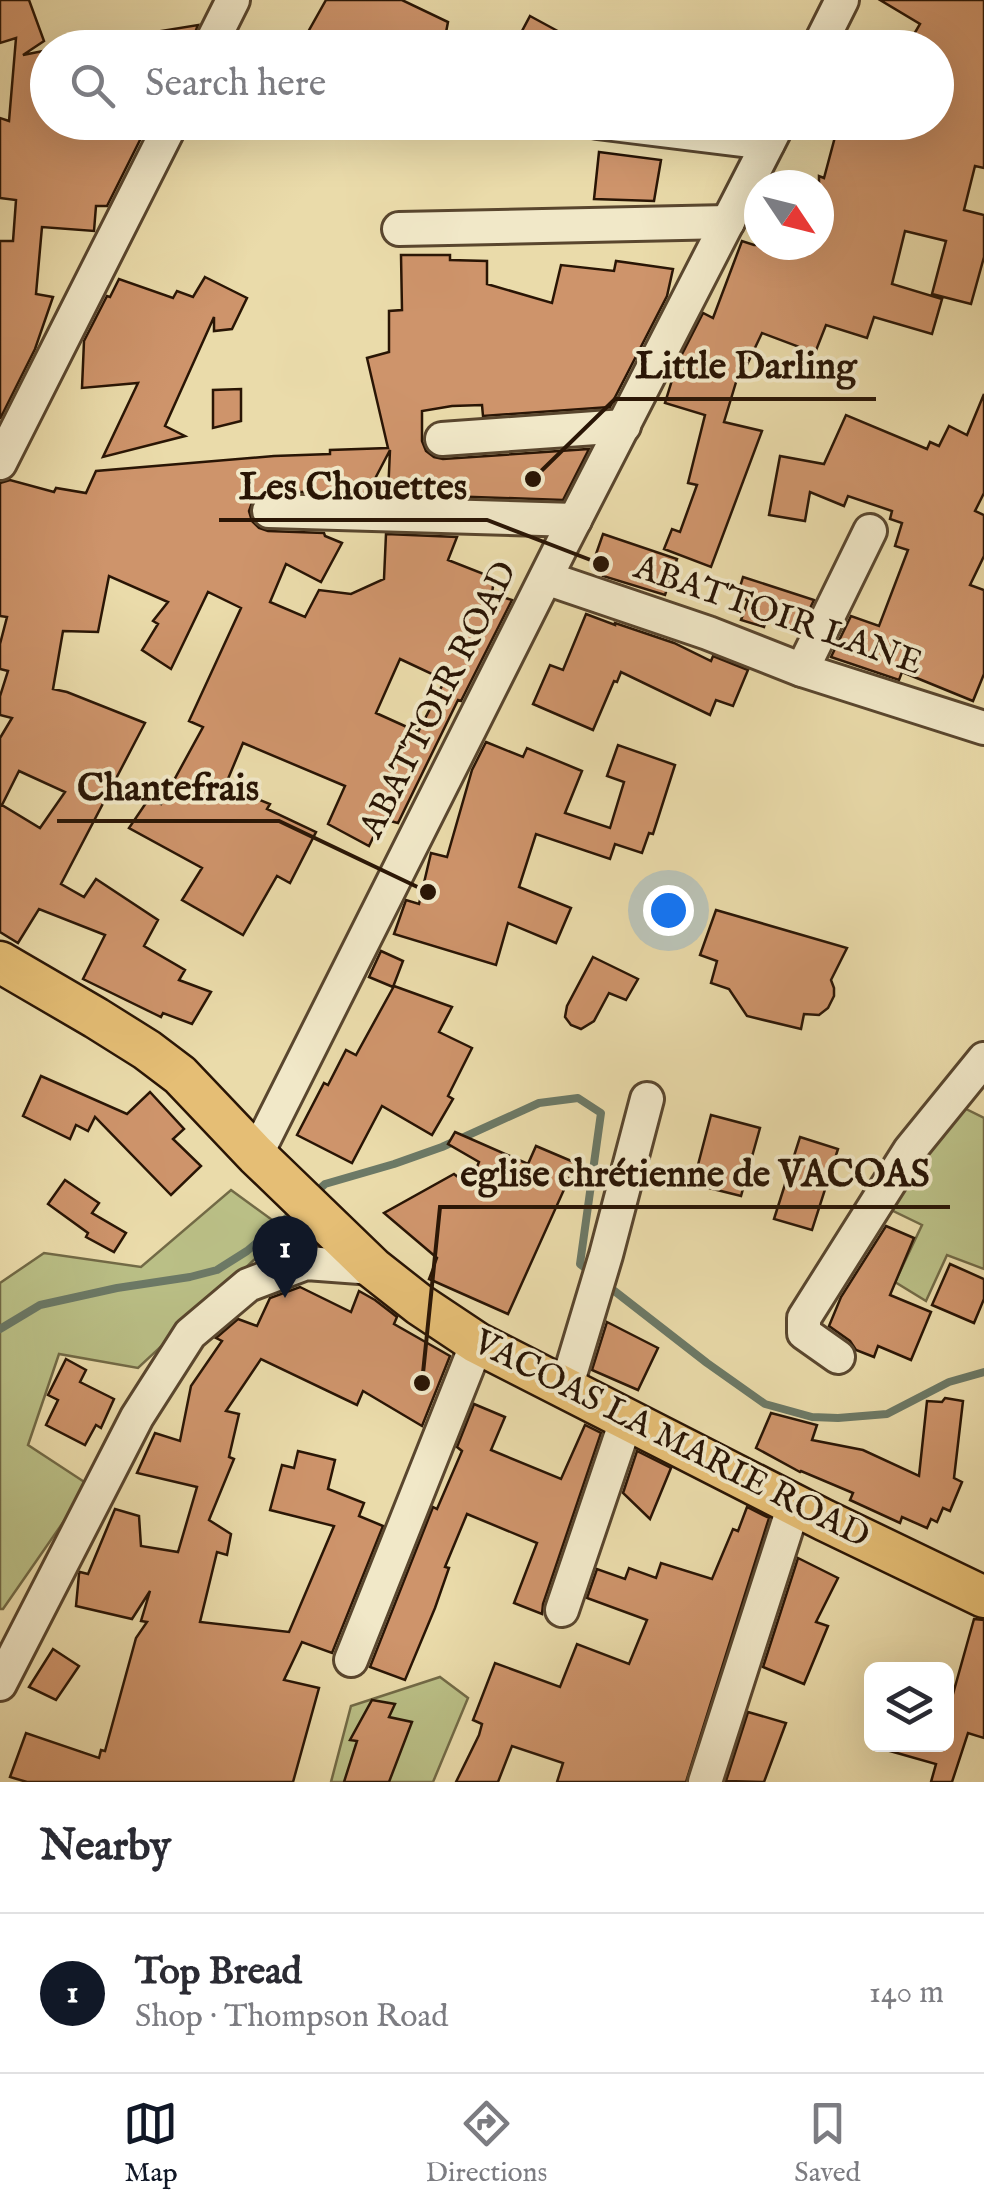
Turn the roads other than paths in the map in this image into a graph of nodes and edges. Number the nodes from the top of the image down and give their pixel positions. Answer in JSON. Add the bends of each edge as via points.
{"nodes":[{"id":1,"x":233,"y":0,"type":"edge"},
{"id":2,"x":842,"y":0,"type":"edge"},
{"id":3,"x":219,"y":30,"type":"edge"},
{"id":4,"x":827,"y":30,"type":"edge"},
{"id":5,"x":163,"y":140,"type":"edge"},
{"id":6,"x":770,"y":140,"type":"edge"},
{"id":7,"x":728,"y":222,"type":"junction"},
{"id":8,"x":399,"y":229,"type":"dead end"},
{"id":9,"x":624,"y":426,"type":"junction"},
{"id":10,"x":442,"y":439,"type":"dead end"},
{"id":11,"x":0,"y":463,"type":"edge"},
{"id":12,"x":270,"y":511,"type":"dead end"},
{"id":13,"x":575,"y":520,"type":"junction"},
{"id":14,"x":870,"y":531,"type":"dead end"},
{"id":15,"x":546,"y":578,"type":"junction"},
{"id":16,"x":802,"y":670,"type":"junction"},
{"id":17,"x":984,"y":728,"type":"edge"},
{"id":18,"x":0,"y":962,"type":"edge"},
{"id":19,"x":984,"y":1059,"type":"edge"},
{"id":20,"x":646,"y":1099,"type":"dead end"},
{"id":21,"x":256,"y":1155,"type":"junction"},
{"id":22,"x":374,"y":1268,"type":"junction"},
{"id":23,"x":477,"y":1343,"type":"junction"},
{"id":24,"x":838,"y":1357,"type":"dead end"},
{"id":25,"x":566,"y":1388,"type":"junction"},
{"id":26,"x":627,"y":1418,"type":"junction"},
{"id":27,"x":794,"y":1505,"type":"junction"},
{"id":28,"x":984,"y":1597,"type":"edge"},
{"id":29,"x":562,"y":1610,"type":"dead end"},
{"id":30,"x":351,"y":1660,"type":"dead end"},
{"id":31,"x":0,"y":1684,"type":"edge"},
{"id":32,"x":705,"y":1782,"type":"edge"}],
"edges":[{"from":1,"to":3,"type":"street"},
{"from":2,"to":4,"type":"street"},
{"from":5,"to":11,"type":"street"},
{"from":6,"to":7,"type":"street","name":"ABATTOIR ROAD"},
{"from":7,"to":8,"type":"street"},
{"from":7,"to":9,"type":"street","name":"ABATTOIR ROAD"},
{"from":9,"to":10,"type":"street"},
{"from":9,"to":13,"type":"street","name":"ABATTOIR ROAD"},
{"from":12,"to":13,"type":"street"},
{"from":13,"to":15,"type":"street","name":"ABATTOIR ROAD"},
{"from":14,"to":16,"type":"street"},
{"from":15,"to":16,"type":"street","name":"ABATTOIR LANE"},
{"from":15,"to":21,"type":"street","name":"ABATTOIR ROAD"},
{"from":16,"to":17,"type":"street","name":"ABATTOIR LANE"},
{"from":18,"to":21,"type":"main road","name":"VACOAS LA MARIE ROAD","via":[[147,1050]]},
{"from":19,"to":24,"type":"street","via":[[910,1150],[804,1318],[804,1333]]},
{"from":20,"to":25,"type":"street"},
{"from":21,"to":22,"type":"main road","name":"VACOAS LA MARIE ROAD"},
{"from":22,"to":23,"type":"main road","name":"VACOAS LA MARIE ROAD"},
{"from":22,"to":31,"type":"street","via":[[306,1263],[248,1286],[190,1334],[137,1417]]},
{"from":23,"to":25,"type":"main road","name":"VACOAS LA MARIE ROAD"},
{"from":23,"to":30,"type":"street"},
{"from":25,"to":26,"type":"main road","name":"VACOAS LA MARIE ROAD"},
{"from":26,"to":27,"type":"main road","name":"VACOAS LA MARIE ROAD"},
{"from":26,"to":29,"type":"street"},
{"from":27,"to":28,"type":"main road","name":"VACOAS LA MARIE ROAD"},
{"from":27,"to":32,"type":"street"}]}
